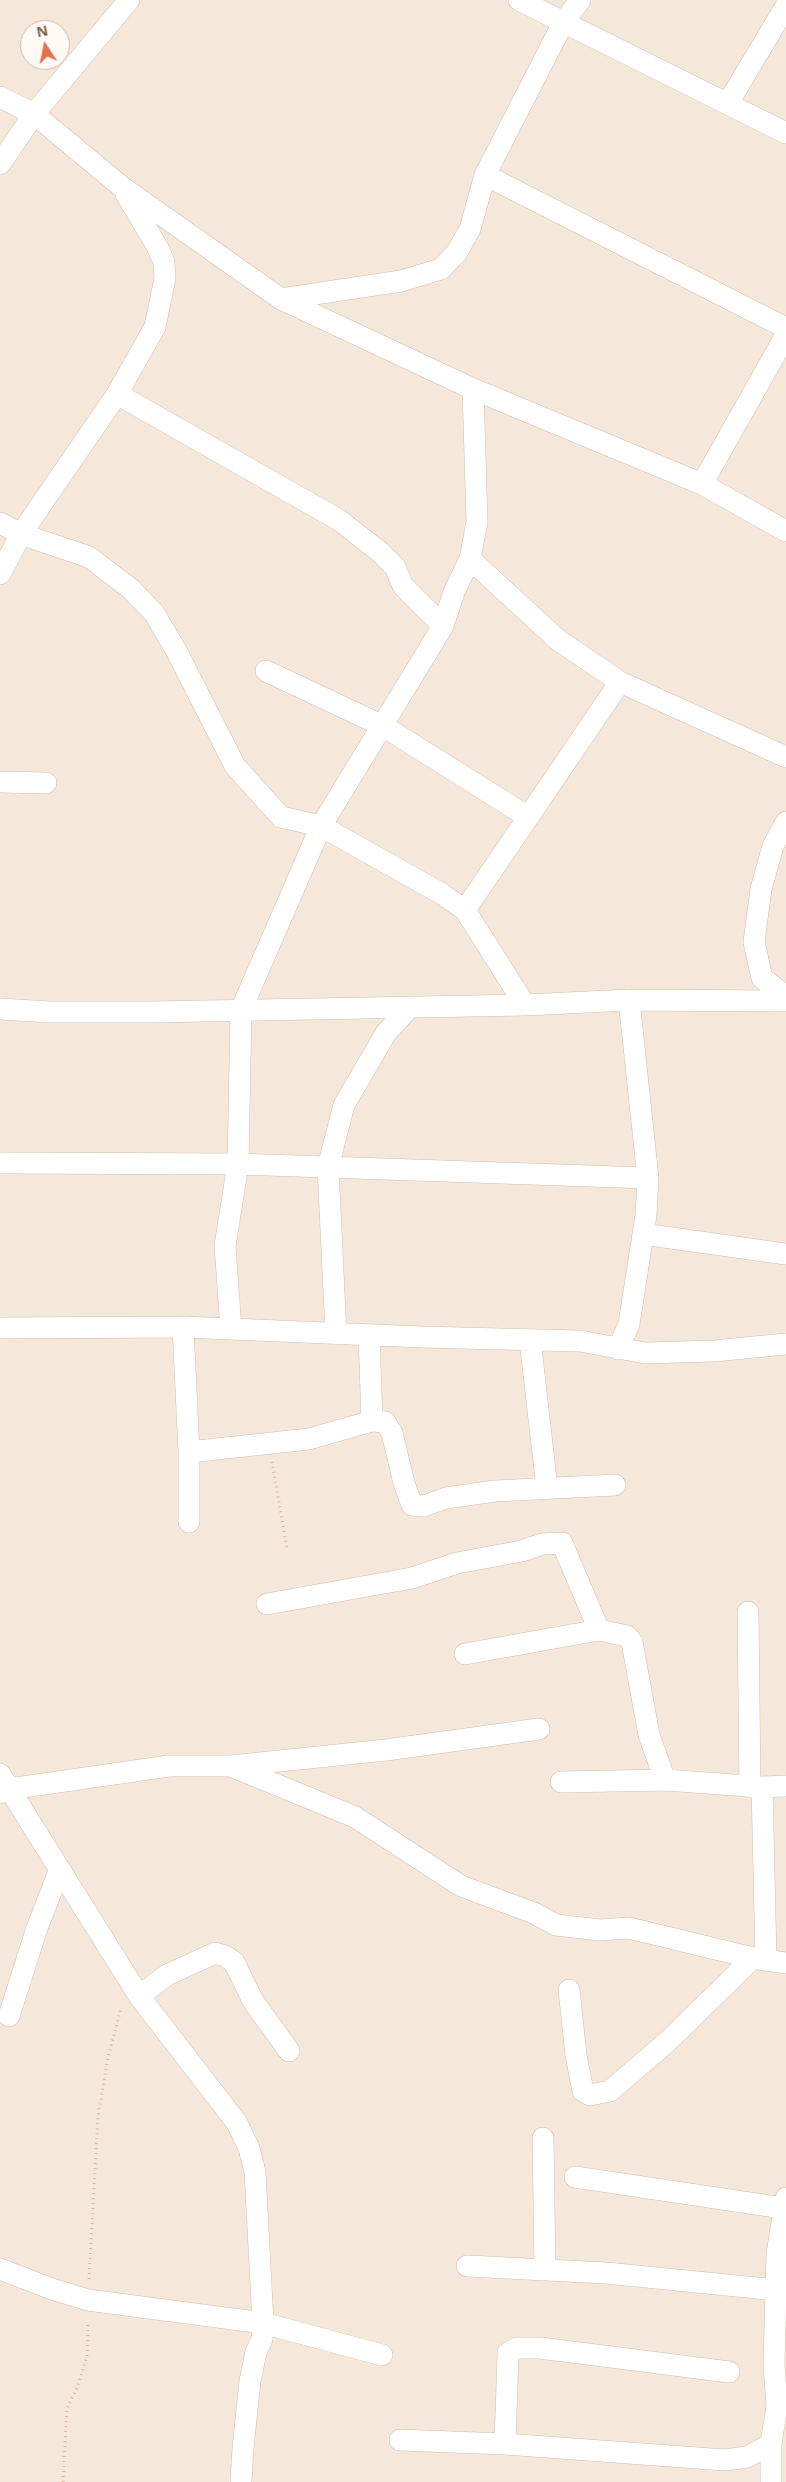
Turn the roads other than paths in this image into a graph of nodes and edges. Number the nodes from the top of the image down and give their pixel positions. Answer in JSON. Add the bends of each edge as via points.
{"nodes":[{"id":1,"x":129,"y":0,"type":"edge"},
{"id":2,"x":519,"y":0,"type":"edge"},
{"id":3,"x":580,"y":0,"type":"edge"},
{"id":4,"x":786,"y":6,"type":"edge"},
{"id":5,"x":563,"y":23,"type":"junction"},
{"id":6,"x":0,"y":97,"type":"edge"},
{"id":7,"x":728,"y":104,"type":"junction"},
{"id":8,"x":34,"y":114,"type":"junction"},
{"id":9,"x":786,"y":134,"type":"edge"},
{"id":10,"x":0,"y":164,"type":"edge"},
{"id":11,"x":485,"y":175,"type":"junction"},
{"id":12,"x":122,"y":187,"type":"junction"},
{"id":13,"x":281,"y":299,"type":"junction"},
{"id":14,"x":786,"y":328,"type":"edge"},
{"id":15,"x":786,"y":335,"type":"edge"},
{"id":16,"x":473,"y":389,"type":"junction"},
{"id":17,"x":117,"y":394,"type":"junction"},
{"id":18,"x":702,"y":484,"type":"junction"},
{"id":19,"x":0,"y":523,"type":"edge"},
{"id":20,"x":786,"y":531,"type":"edge"},
{"id":21,"x":21,"y":534,"type":"junction"},
{"id":22,"x":470,"y":559,"type":"junction"},
{"id":23,"x":0,"y":574,"type":"edge"},
{"id":24,"x":443,"y":626,"type":"junction"},
{"id":25,"x":266,"y":671,"type":"dead end"},
{"id":26,"x":620,"y":682,"type":"junction"},
{"id":27,"x":383,"y":726,"type":"junction"},
{"id":28,"x":786,"y":757,"type":"edge"},
{"id":29,"x":0,"y":782,"type":"edge"},
{"id":30,"x":46,"y":784,"type":"dead end"},
{"id":31,"x":528,"y":818,"type":"junction"},
{"id":32,"x":786,"y":822,"type":"edge"},
{"id":33,"x":321,"y":826,"type":"junction"},
{"id":34,"x":465,"y":910,"type":"junction"},
{"id":35,"x":786,"y":996,"type":"edge"},
{"id":36,"x":629,"y":1000,"type":"junction"},
{"id":37,"x":786,"y":1001,"type":"edge"},
{"id":38,"x":526,"y":1005,"type":"junction"},
{"id":39,"x":410,"y":1007,"type":"junction"},
{"id":40,"x":0,"y":1009,"type":"edge"},
{"id":41,"x":241,"y":1010,"type":"junction"},
{"id":42,"x":0,"y":1163,"type":"edge"},
{"id":43,"x":238,"y":1164,"type":"junction"},
{"id":44,"x":328,"y":1167,"type":"junction"},
{"id":45,"x":648,"y":1178,"type":"junction"},
{"id":46,"x":642,"y":1234,"type":"junction"},
{"id":47,"x":786,"y":1254,"type":"edge"},
{"id":48,"x":182,"y":1327,"type":"junction"},
{"id":49,"x":0,"y":1328,"type":"edge"},
{"id":50,"x":230,"y":1329,"type":"junction"},
{"id":51,"x":336,"y":1334,"type":"junction"},
{"id":52,"x":368,"y":1335,"type":"junction"},
{"id":53,"x":530,"y":1340,"type":"junction"},
{"id":54,"x":786,"y":1344,"type":"edge"},
{"id":55,"x":618,"y":1349,"type":"junction"},
{"id":56,"x":372,"y":1421,"type":"junction"},
{"id":57,"x":189,"y":1452,"type":"junction"},
{"id":58,"x":615,"y":1485,"type":"dead end"},
{"id":59,"x":547,"y":1488,"type":"junction"},
{"id":60,"x":189,"y":1522,"type":"dead end"},
{"id":61,"x":267,"y":1604,"type":"dead end"},
{"id":62,"x":748,"y":1612,"type":"dead end"},
{"id":63,"x":599,"y":1630,"type":"junction"},
{"id":64,"x":465,"y":1654,"type":"dead end"},
{"id":65,"x":539,"y":1729,"type":"dead end"},
{"id":66,"x":231,"y":1766,"type":"junction"},
{"id":67,"x":665,"y":1780,"type":"junction"},
{"id":68,"x":561,"y":1782,"type":"dead end"},
{"id":69,"x":3,"y":1785,"type":"edge"},
{"id":70,"x":786,"y":1786,"type":"edge"},
{"id":71,"x":756,"y":1787,"type":"junction"},
{"id":72,"x":60,"y":1869,"type":"junction"},
{"id":73,"x":768,"y":1960,"type":"edge"},
{"id":74,"x":569,"y":1990,"type":"dead end"},
{"id":75,"x":139,"y":1996,"type":"junction"},
{"id":76,"x":9,"y":2016,"type":"dead end"},
{"id":77,"x":289,"y":2051,"type":"dead end"},
{"id":78,"x":543,"y":2138,"type":"dead end"},
{"id":79,"x":575,"y":2177,"type":"dead end"},
{"id":80,"x":785,"y":2203,"type":"edge"},
{"id":81,"x":467,"y":2266,"type":"dead end"},
{"id":82,"x":0,"y":2269,"type":"edge"},
{"id":83,"x":545,"y":2270,"type":"junction"},
{"id":84,"x":777,"y":2290,"type":"junction"},
{"id":85,"x":263,"y":2323,"type":"junction"},
{"id":86,"x":382,"y":2355,"type":"dead end"},
{"id":87,"x":729,"y":2372,"type":"dead end"},
{"id":88,"x":400,"y":2440,"type":"dead end"},
{"id":89,"x":505,"y":2444,"type":"junction"},
{"id":90,"x":771,"y":2444,"type":"junction"},
{"id":91,"x":241,"y":2482,"type":"edge"},
{"id":92,"x":771,"y":2482,"type":"edge"}],
"edges":[{"from":1,"to":8,"type":"street"},
{"from":2,"to":5,"type":"street"},
{"from":3,"to":5,"type":"street"},
{"from":4,"to":7,"type":"street"},
{"from":5,"to":7,"type":"street"},
{"from":5,"to":11,"type":"street"},
{"from":6,"to":8,"type":"street"},
{"from":7,"to":9,"type":"street"},
{"from":8,"to":10,"type":"street"},
{"from":8,"to":12,"type":"street"},
{"from":11,"to":13,"type":"street","via":[[470,229],[457,252],[441,269],[400,281]]},
{"from":11,"to":14,"type":"street"},
{"from":12,"to":13,"type":"street"},
{"from":12,"to":17,"type":"street","via":[[158,248],[166,278],[155,327]]},
{"from":13,"to":16,"type":"street"},
{"from":15,"to":18,"type":"street"},
{"from":16,"to":18,"type":"street"},
{"from":16,"to":22,"type":"street","via":[[477,522]]},
{"from":17,"to":21,"type":"street"},
{"from":17,"to":24,"type":"street","via":[[339,520],[395,567],[402,586]]},
{"from":18,"to":20,"type":"street"},
{"from":19,"to":21,"type":"street"},
{"from":21,"to":23,"type":"street"},
{"from":21,"to":33,"type":"street","via":[[89,557],[131,589],[154,614],[177,652],[235,766],[281,817]]},
{"from":22,"to":24,"type":"street","via":[[454,592]]},
{"from":22,"to":26,"type":"street","via":[[558,640]]},
{"from":24,"to":27,"type":"street"},
{"from":25,"to":27,"type":"street"},
{"from":26,"to":28,"type":"street"},
{"from":26,"to":31,"type":"street"},
{"from":27,"to":31,"type":"street"},
{"from":27,"to":33,"type":"street"},
{"from":29,"to":30,"type":"street"},
{"from":31,"to":34,"type":"street"},
{"from":32,"to":35,"type":"street","via":[[774,846],[761,889],[754,942],[762,978]]},
{"from":33,"to":34,"type":"street"},
{"from":33,"to":41,"type":"street"},
{"from":34,"to":38,"type":"street"},
{"from":36,"to":37,"type":"street"},
{"from":36,"to":38,"type":"street"},
{"from":36,"to":45,"type":"street"},
{"from":38,"to":39,"type":"street"},
{"from":39,"to":41,"type":"street"},
{"from":39,"to":44,"type":"street","via":[[386,1033],[344,1105]]},
{"from":40,"to":41,"type":"street","via":[[50,1012]]},
{"from":41,"to":43,"type":"street"},
{"from":42,"to":43,"type":"street"},
{"from":43,"to":44,"type":"street"},
{"from":43,"to":50,"type":"street","via":[[225,1246]]},
{"from":44,"to":45,"type":"street"},
{"from":44,"to":51,"type":"street"},
{"from":45,"to":46,"type":"street"},
{"from":46,"to":47,"type":"street"},
{"from":46,"to":55,"type":"street","via":[[629,1324]]},
{"from":48,"to":49,"type":"street"},
{"from":48,"to":50,"type":"street"},
{"from":48,"to":57,"type":"street"},
{"from":50,"to":51,"type":"street"},
{"from":51,"to":52,"type":"street"},
{"from":52,"to":53,"type":"street"},
{"from":52,"to":56,"type":"street"},
{"from":53,"to":55,"type":"street","via":[[580,1341]]},
{"from":53,"to":59,"type":"street"},
{"from":54,"to":55,"type":"street","via":[[675,1353]]},
{"from":56,"to":57,"type":"street","via":[[309,1439]]},
{"from":56,"to":59,"type":"street","via":[[385,1422],[392,1433],[412,1505],[424,1506],[446,1498],[485,1492]]},
{"from":57,"to":60,"type":"street"},
{"from":58,"to":59,"type":"street"},
{"from":61,"to":63,"type":"street","via":[[412,1578],[457,1562],[522,1551],[542,1544],[562,1543]]},
{"from":62,"to":71,"type":"street"},
{"from":63,"to":64,"type":"street"},
{"from":63,"to":67,"type":"street","via":[[627,1636],[632,1642],[650,1735]]},
{"from":65,"to":66,"type":"street","via":[[386,1750]]},
{"from":66,"to":69,"type":"street","via":[[169,1766]]},
{"from":66,"to":73,"type":"street","via":[[355,1817],[461,1886],[534,1913],[556,1925],[600,1930],[629,1928]]},
{"from":67,"to":68,"type":"street"},
{"from":67,"to":71,"type":"street"},
{"from":69,"to":72,"type":"street"},
{"from":70,"to":71,"type":"street"},
{"from":71,"to":73,"type":"street"},
{"from":72,"to":75,"type":"street"},
{"from":72,"to":76,"type":"street"},
{"from":73,"to":74,"type":"street","via":[[610,2091],[590,2095],[583,2091]]},
{"from":75,"to":77,"type":"street","via":[[167,1975],[215,1954],[225,1956],[234,1962],[252,2001]]},
{"from":75,"to":85,"type":"street","via":[[238,2123],[249,2148],[255,2172]]},
{"from":78,"to":83,"type":"street"},
{"from":79,"to":80,"type":"street"},
{"from":80,"to":84,"type":"street","via":[[777,2254]]},
{"from":81,"to":83,"type":"street"},
{"from":82,"to":85,"type":"street","via":[[88,2300]]},
{"from":83,"to":84,"type":"street"},
{"from":84,"to":90,"type":"street","via":[[774,2365],[777,2406]]},
{"from":85,"to":86,"type":"street"},
{"from":85,"to":91,"type":"street","via":[[262,2339],[250,2381]]},
{"from":87,"to":89,"type":"street","via":[[540,2348],[517,2348],[508,2353]]},
{"from":88,"to":89,"type":"street"},
{"from":89,"to":90,"type":"street","via":[[725,2460],[747,2457]]},
{"from":90,"to":92,"type":"street"}]}
